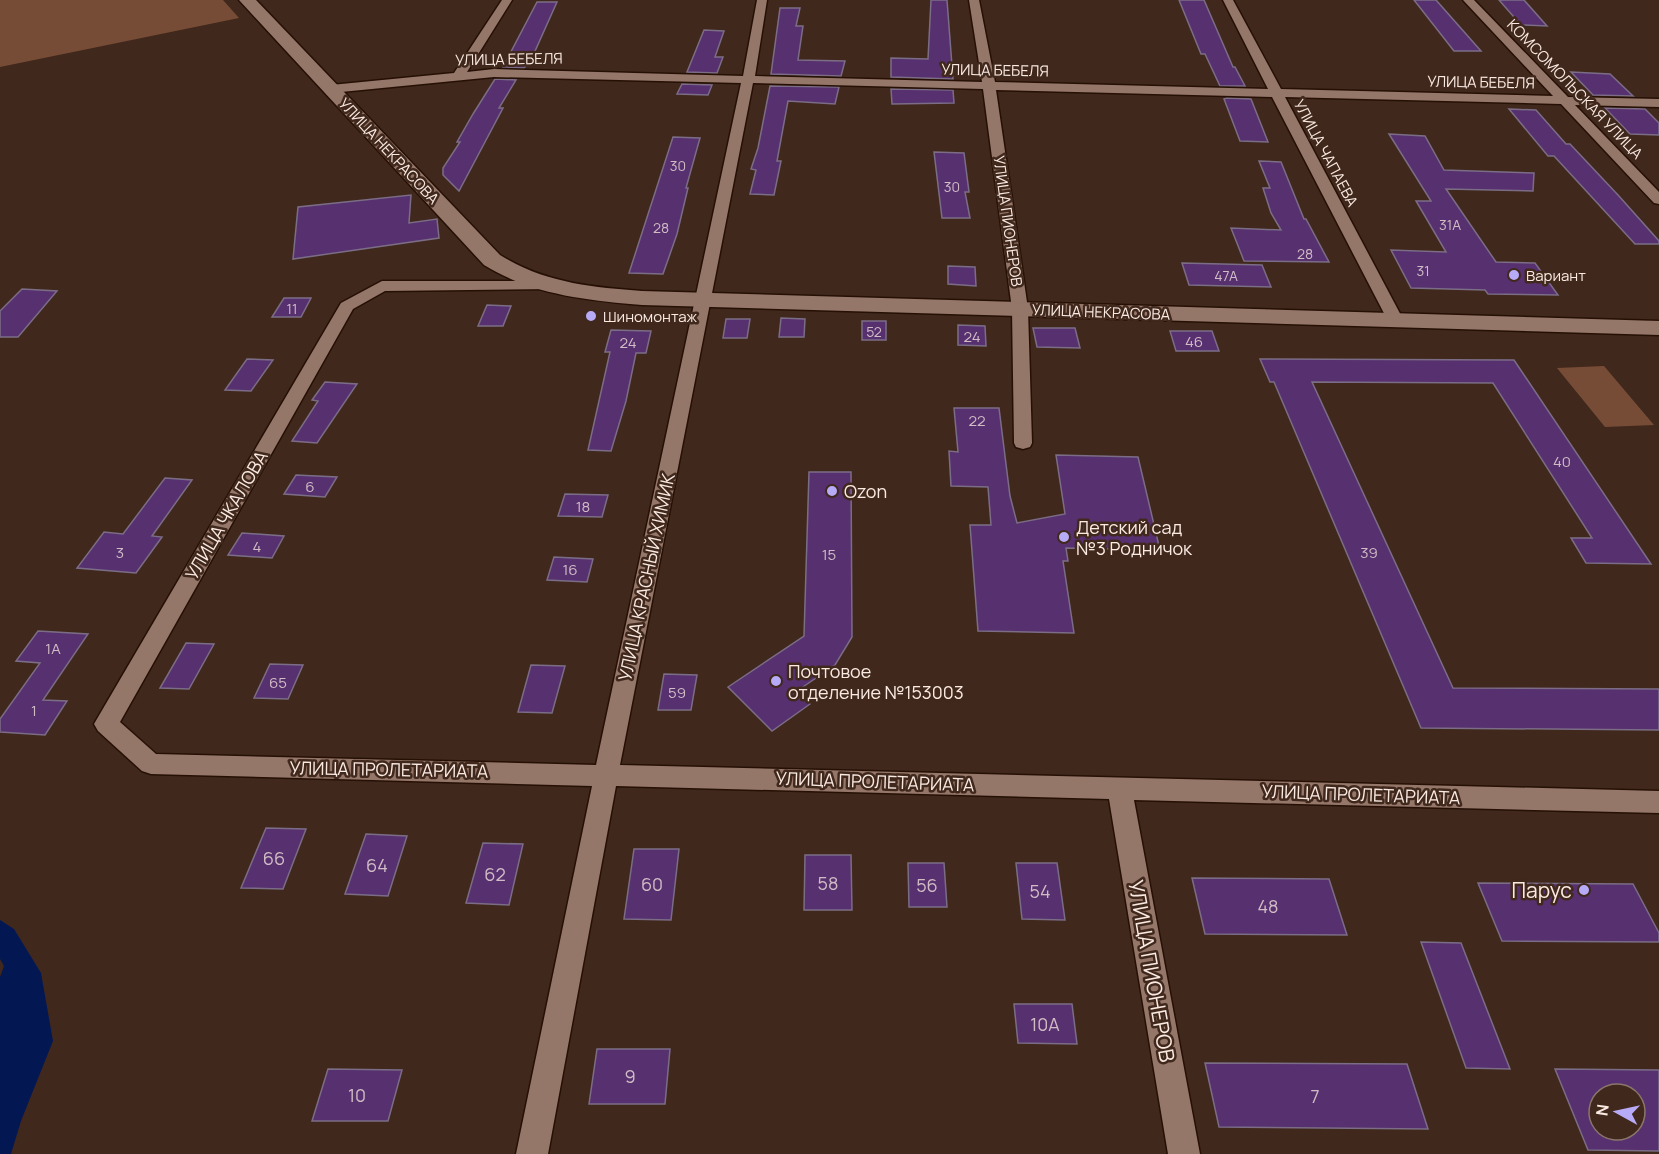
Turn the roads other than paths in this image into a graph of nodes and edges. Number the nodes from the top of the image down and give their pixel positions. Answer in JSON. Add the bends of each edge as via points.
{"nodes":[{"id":1,"x":247,"y":0,"type":"edge"},
{"id":2,"x":507,"y":0,"type":"edge"},
{"id":3,"x":762,"y":0,"type":"edge"},
{"id":4,"x":974,"y":0,"type":"edge"},
{"id":5,"x":1228,"y":0,"type":"edge"},
{"id":6,"x":1468,"y":0,"type":"edge"},
{"id":7,"x":459,"y":75,"type":"junction"},
{"id":8,"x":749,"y":80,"type":"junction"},
{"id":9,"x":989,"y":86,"type":"junction"},
{"id":10,"x":331,"y":89,"type":"junction"},
{"id":11,"x":1277,"y":94,"type":"junction"},
{"id":12,"x":1563,"y":101,"type":"junction"},
{"id":13,"x":1659,"y":103,"type":"edge"},
{"id":14,"x":1659,"y":200,"type":"edge"},
{"id":15,"x":544,"y":286,"type":"junction"},
{"id":16,"x":704,"y":300,"type":"junction"},
{"id":17,"x":347,"y":306,"type":"joint"},
{"id":18,"x":1020,"y":309,"type":"junction"},
{"id":19,"x":1396,"y":321,"type":"junction"},
{"id":20,"x":1659,"y":328,"type":"edge"},
{"id":21,"x":1023,"y":443,"type":"dead end"},
{"id":22,"x":106,"y":724,"type":"joint"},
{"id":23,"x":605,"y":774,"type":"junction"},
{"id":24,"x":1120,"y":788,"type":"junction"},
{"id":25,"x":1659,"y":802,"type":"edge"},
{"id":26,"x":532,"y":1154,"type":"edge"},
{"id":27,"x":1184,"y":1154,"type":"edge"}],
"edges":[{"from":1,"to":10,"type":"street","name":"УЛИЦА НЕКРАСОВА"},
{"from":2,"to":7,"type":"street"},
{"from":3,"to":8,"type":"street","name":"УЛИЦА КРАСНЫЙ ХИМИК"},
{"from":4,"to":9,"type":"street","name":"УЛИЦА ПИОНЕРОВ"},
{"from":5,"to":11,"type":"street","name":"УЛИЦА ЧАПАЕВА"},
{"from":6,"to":12,"type":"street","name":"КОМСОМОЛЬСКАЯ УЛИЦА"},
{"from":7,"to":8,"type":"street","name":"УЛИЦА БЕБЕЛЯ"},
{"from":7,"to":10,"type":"street","name":"УЛИЦА БЕБЕЛЯ"},
{"from":8,"to":9,"type":"street","name":"УЛИЦА БЕБЕЛЯ"},
{"from":8,"to":16,"type":"street","name":"УЛИЦА КРАСНЫЙ ХИМИК"},
{"from":9,"to":11,"type":"street","name":"УЛИЦА БЕБЕЛЯ"},
{"from":9,"to":18,"type":"street","name":"УЛИЦА ПИОНЕРОВ"},
{"from":10,"to":15,"type":"street","name":"УЛИЦА НЕКРАСОВА","via":[[492,260],[512,274]]},
{"from":11,"to":12,"type":"street","name":"УЛИЦА БЕБЕЛЯ"},
{"from":11,"to":19,"type":"street","name":"УЛИЦА ЧАПАЕВА"},
{"from":12,"to":13,"type":"street","name":"УЛИЦА БЕБЕЛЯ"},
{"from":12,"to":14,"type":"street","name":"КОМСОМОЛЬСКАЯ УЛИЦА"},
{"from":15,"to":16,"type":"street","name":"УЛИЦА НЕКРАСОВА","via":[[585,293]]},
{"from":15,"to":17,"type":"street","name":"УЛИЦА НЕКРАСОВА","via":[[382,286]]},
{"from":16,"to":18,"type":"street","name":"УЛИЦА НЕКРАСОВА"},
{"from":16,"to":23,"type":"street","name":"УЛИЦА КРАСНЫЙ ХИМИК"},
{"from":17,"to":22,"type":"street","name":"УЛИЦА ЧКАЛОВА"},
{"from":18,"to":19,"type":"street","name":"УЛИЦА НЕКРАСОВА"},
{"from":18,"to":21,"type":"street","name":"УЛИЦА ПИОНЕРОВ"},
{"from":19,"to":20,"type":"street","name":"УЛИЦА НЕКРАСОВА"},
{"from":22,"to":23,"type":"street","name":"УЛИЦА ПРОЛЕТАРИАТА","via":[[151,764]]},
{"from":23,"to":24,"type":"street","name":"УЛИЦА ПРОЛЕТАРИАТА"},
{"from":23,"to":26,"type":"street","name":"УЛИЦА КРАСНЫЙ ХИМИК"},
{"from":24,"to":25,"type":"street","name":"УЛИЦА ПРОЛЕТАРИАТА"},
{"from":24,"to":27,"type":"street","name":"УЛИЦА ПИОНЕРОВ"}]}
